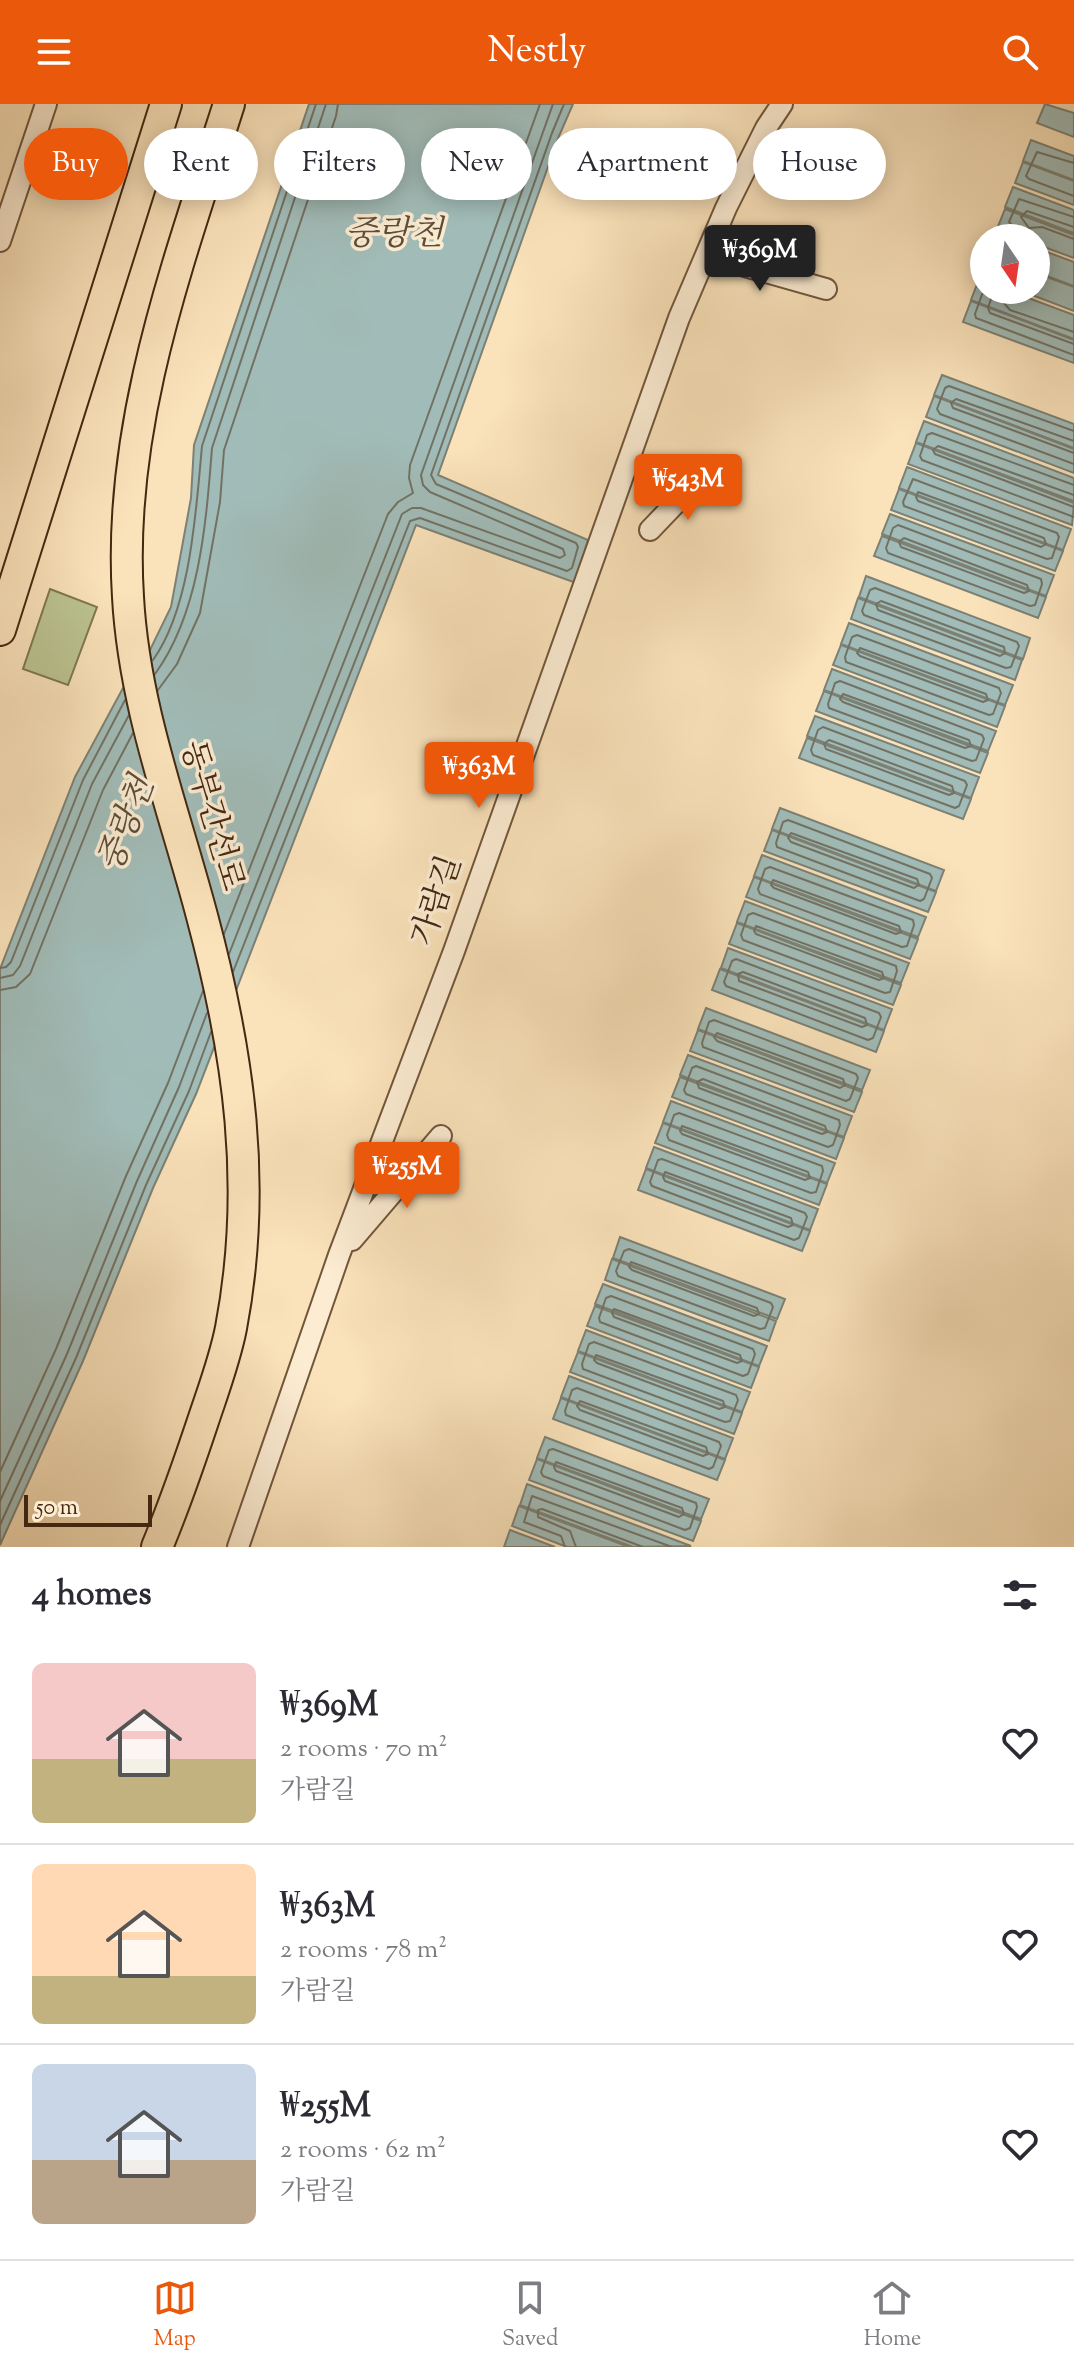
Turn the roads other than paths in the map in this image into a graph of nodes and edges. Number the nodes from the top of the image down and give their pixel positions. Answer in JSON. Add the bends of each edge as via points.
{"nodes":[{"id":1,"x":46,"y":104,"type":"edge"},
{"id":2,"x":166,"y":104,"type":"edge"},
{"id":3,"x":229,"y":104,"type":"edge"},
{"id":4,"x":782,"y":104,"type":"edge"},
{"id":5,"x":2,"y":227,"type":"edge"},
{"id":6,"x":706,"y":255,"type":"junction"},
{"id":7,"x":826,"y":289,"type":"dead end"},
{"id":8,"x":693,"y":485,"type":"dead end"},
{"id":9,"x":650,"y":530,"type":"dead end"},
{"id":10,"x":0,"y":630,"type":"edge"},
{"id":11,"x":441,"y":1136,"type":"dead end"},
{"id":12,"x":339,"y":1255,"type":"junction"},
{"id":13,"x":195,"y":1445,"type":"junction"},
{"id":14,"x":157,"y":1547,"type":"edge"},
{"id":15,"x":172,"y":1547,"type":"edge"},
{"id":16,"x":238,"y":1547,"type":"edge"}],
"edges":[{"from":1,"to":5,"type":"street"},
{"from":2,"to":10,"type":"highway"},
{"from":3,"to":13,"type":"highway","name":"동부간선로","via":[[155,346],[127,514],[128,601],[137,677],[223,993],[244,1146],[244,1211],[230,1331]]},
{"from":4,"to":6,"type":"street","name":"가람길"},
{"from":6,"to":7,"type":"street"},
{"from":6,"to":12,"type":"street","name":"가람길"},
{"from":8,"to":9,"type":"street"},
{"from":11,"to":12,"type":"street"},
{"from":12,"to":16,"type":"street","name":"가람길"},
{"from":13,"to":14,"type":"highway","name":"동부간선로"},
{"from":13,"to":15,"type":"highway"}]}
